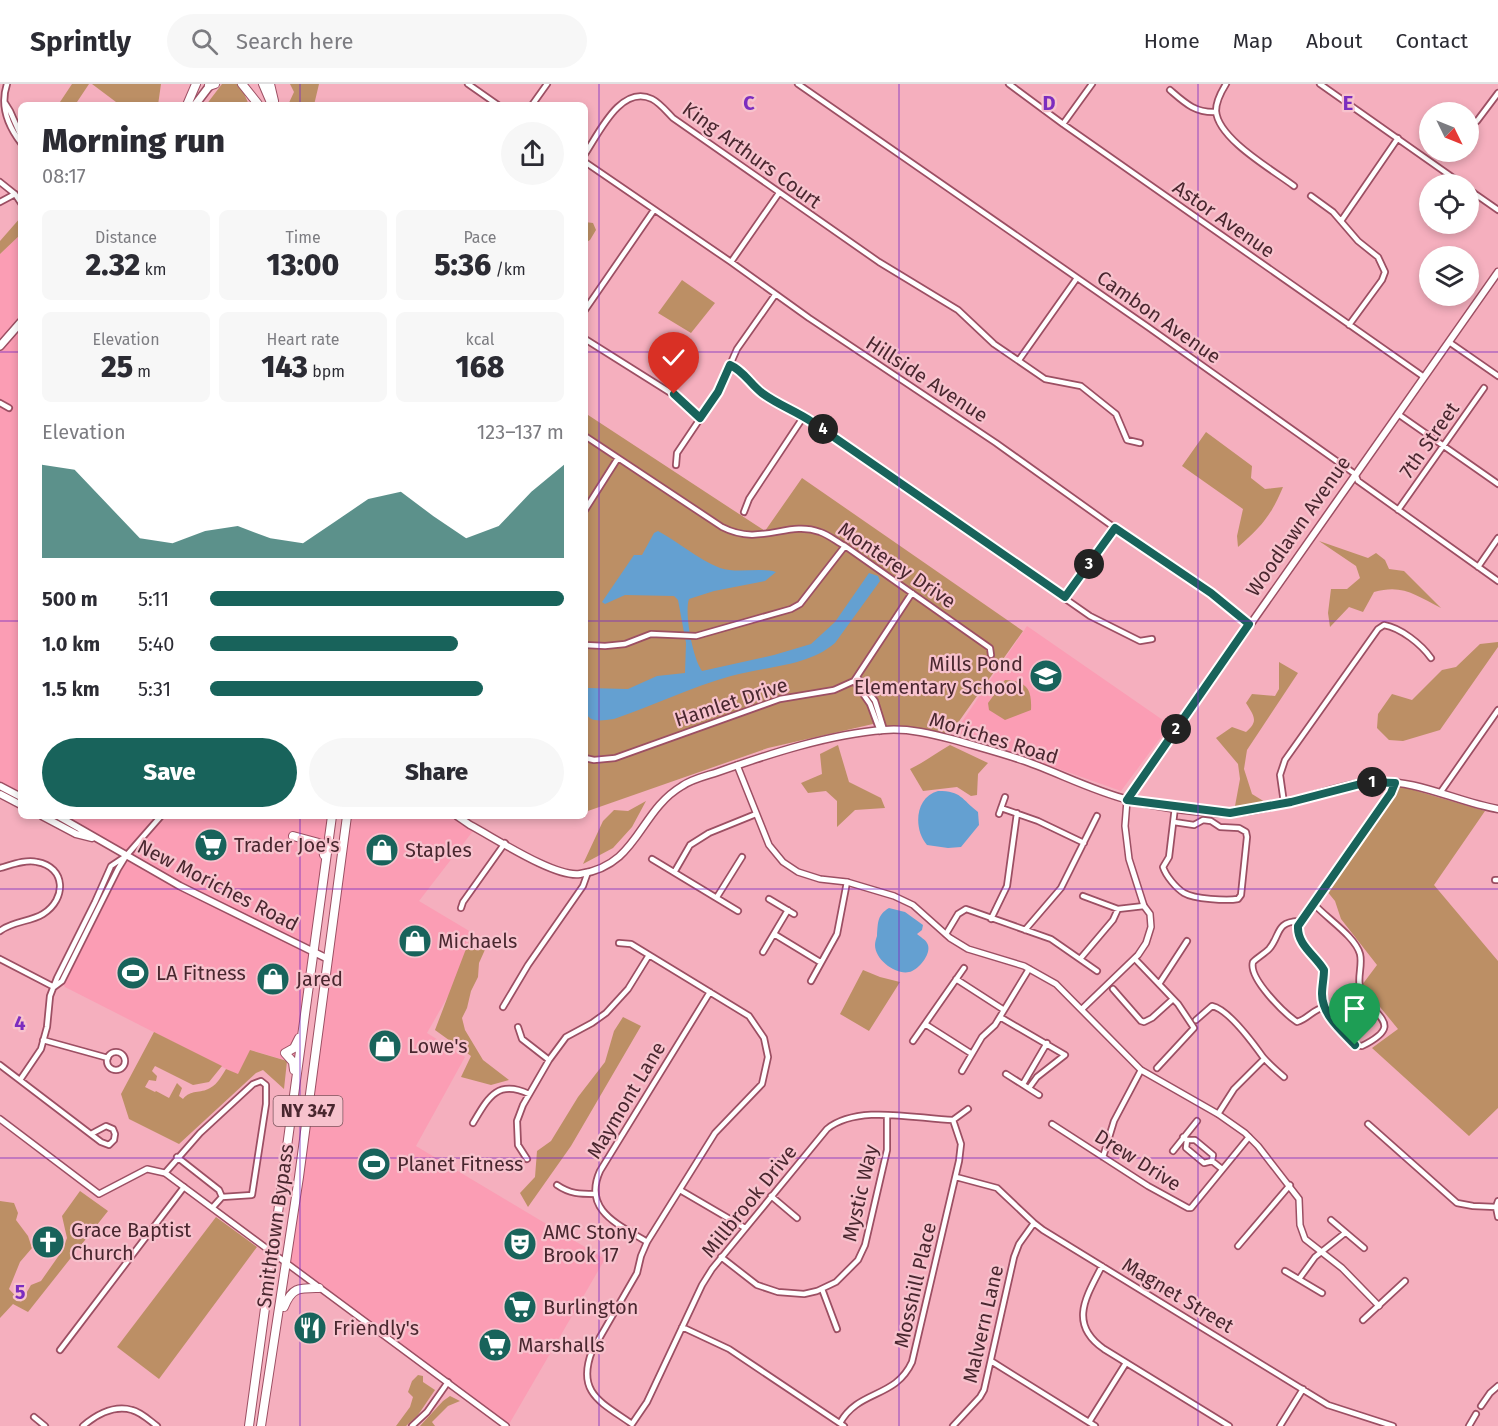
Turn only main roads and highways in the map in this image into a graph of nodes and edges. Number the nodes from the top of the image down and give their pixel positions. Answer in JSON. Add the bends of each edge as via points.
{"nodes":[{"id":1,"x":196,"y":84,"type":"edge"},
{"id":2,"x":242,"y":84,"type":"edge"},
{"id":3,"x":250,"y":84,"type":"edge"},
{"id":4,"x":263,"y":84,"type":"edge"},
{"id":5,"x":270,"y":84,"type":"edge"},
{"id":6,"x":212,"y":85,"type":"edge"},
{"id":7,"x":188,"y":102,"type":"edge"},
{"id":8,"x":198,"y":102,"type":"edge"},
{"id":9,"x":256,"y":102,"type":"edge"},
{"id":10,"x":257,"y":102,"type":"edge"},
{"id":11,"x":272,"y":102,"type":"edge"},
{"id":12,"x":273,"y":102,"type":"edge"},
{"id":13,"x":1498,"y":272,"type":"edge"},
{"id":14,"x":18,"y":325,"type":"edge"},
{"id":15,"x":0,"y":346,"type":"edge"},
{"id":16,"x":0,"y":786,"type":"edge"},
{"id":17,"x":0,"y":794,"type":"edge"},
{"id":18,"x":18,"y":795,"type":"edge"},
{"id":19,"x":1127,"y":800,"type":"junction"},
{"id":20,"x":18,"y":803,"type":"edge"},
{"id":21,"x":1498,"y":809,"type":"edge"},
{"id":22,"x":48,"y":819,"type":"edge"},
{"id":23,"x":64,"y":819,"type":"edge"},
{"id":24,"x":347,"y":819,"type":"edge"},
{"id":25,"x":461,"y":819,"type":"edge"},
{"id":26,"x":331,"y":820,"type":"edge"},
{"id":27,"x":95,"y":839,"type":"junction"},
{"id":28,"x":325,"y":864,"type":"junction"},
{"id":29,"x":313,"y":953,"type":"junction"},
{"id":30,"x":328,"y":959,"type":"junction"},
{"id":31,"x":304,"y":1022,"type":"junction"},
{"id":32,"x":295,"y":1088,"type":"junction"},
{"id":33,"x":319,"y":1288,"type":"road end"},
{"id":34,"x":279,"y":1319,"type":"junction"},
{"id":35,"x":249,"y":1426,"type":"edge"},
{"id":36,"x":261,"y":1426,"type":"edge"}],
"edges":[{"from":1,"to":7,"type":"highway"},
{"from":2,"to":9,"type":"highway"},
{"from":3,"to":10,"type":"highway"},
{"from":4,"to":11,"type":"highway"},
{"from":5,"to":12,"type":"highway"},
{"from":6,"to":8,"type":"main road"},
{"from":13,"to":19,"type":"main road","name":"Woodlawn Avenue"},
{"from":14,"to":15,"type":"main road"},
{"from":16,"to":18,"type":"main road"},
{"from":17,"to":20,"type":"main road"},
{"from":19,"to":21,"type":"main road","name":"Moriches Road","via":[[1230,813],[1368,782],[1395,783]]},
{"from":19,"to":25,"type":"main road","name":"Moriches Road","via":[[989,749],[923,732],[882,730],[805,746],[683,785],[654,810],[621,856],[578,875],[561,873]]},
{"from":22,"to":27,"type":"main road","name":"New Moriches Road"},
{"from":23,"to":27,"type":"main road","name":"New Moriches Road"},
{"from":24,"to":30,"type":"highway","name":"Smithtown Bypass","number":"NY 347"},
{"from":26,"to":28,"type":"highway","name":"Smithtown Bypass","number":"NY 347"},
{"from":26,"to":28,"type":"highway","via":[[319,838],[293,836],[321,844]]},
{"from":27,"to":29,"type":"main road","name":"New Moriches Road"},
{"from":28,"to":29,"type":"highway","name":"Smithtown Bypass","number":"NY 347"},
{"from":29,"to":30,"type":"main road","name":"New Moriches Road"},
{"from":29,"to":31,"type":"highway","name":"Smithtown Bypass","number":"NY 347"},
{"from":30,"to":34,"type":"highway","name":"Smithtown Bypass","number":"NY 347"},
{"from":31,"to":32,"type":"highway","name":"Smithtown Bypass","number":"NY 347"},
{"from":31,"to":32,"type":"highway","via":[[296,1045],[285,1053],[294,1064]]},
{"from":32,"to":35,"type":"highway","name":"Smithtown Bypass","number":"NY 347"},
{"from":33,"to":34,"type":"highway","via":[[294,1291],[286,1299]]},
{"from":34,"to":36,"type":"highway","name":"Smithtown Bypass","number":"NY 347"}]}
